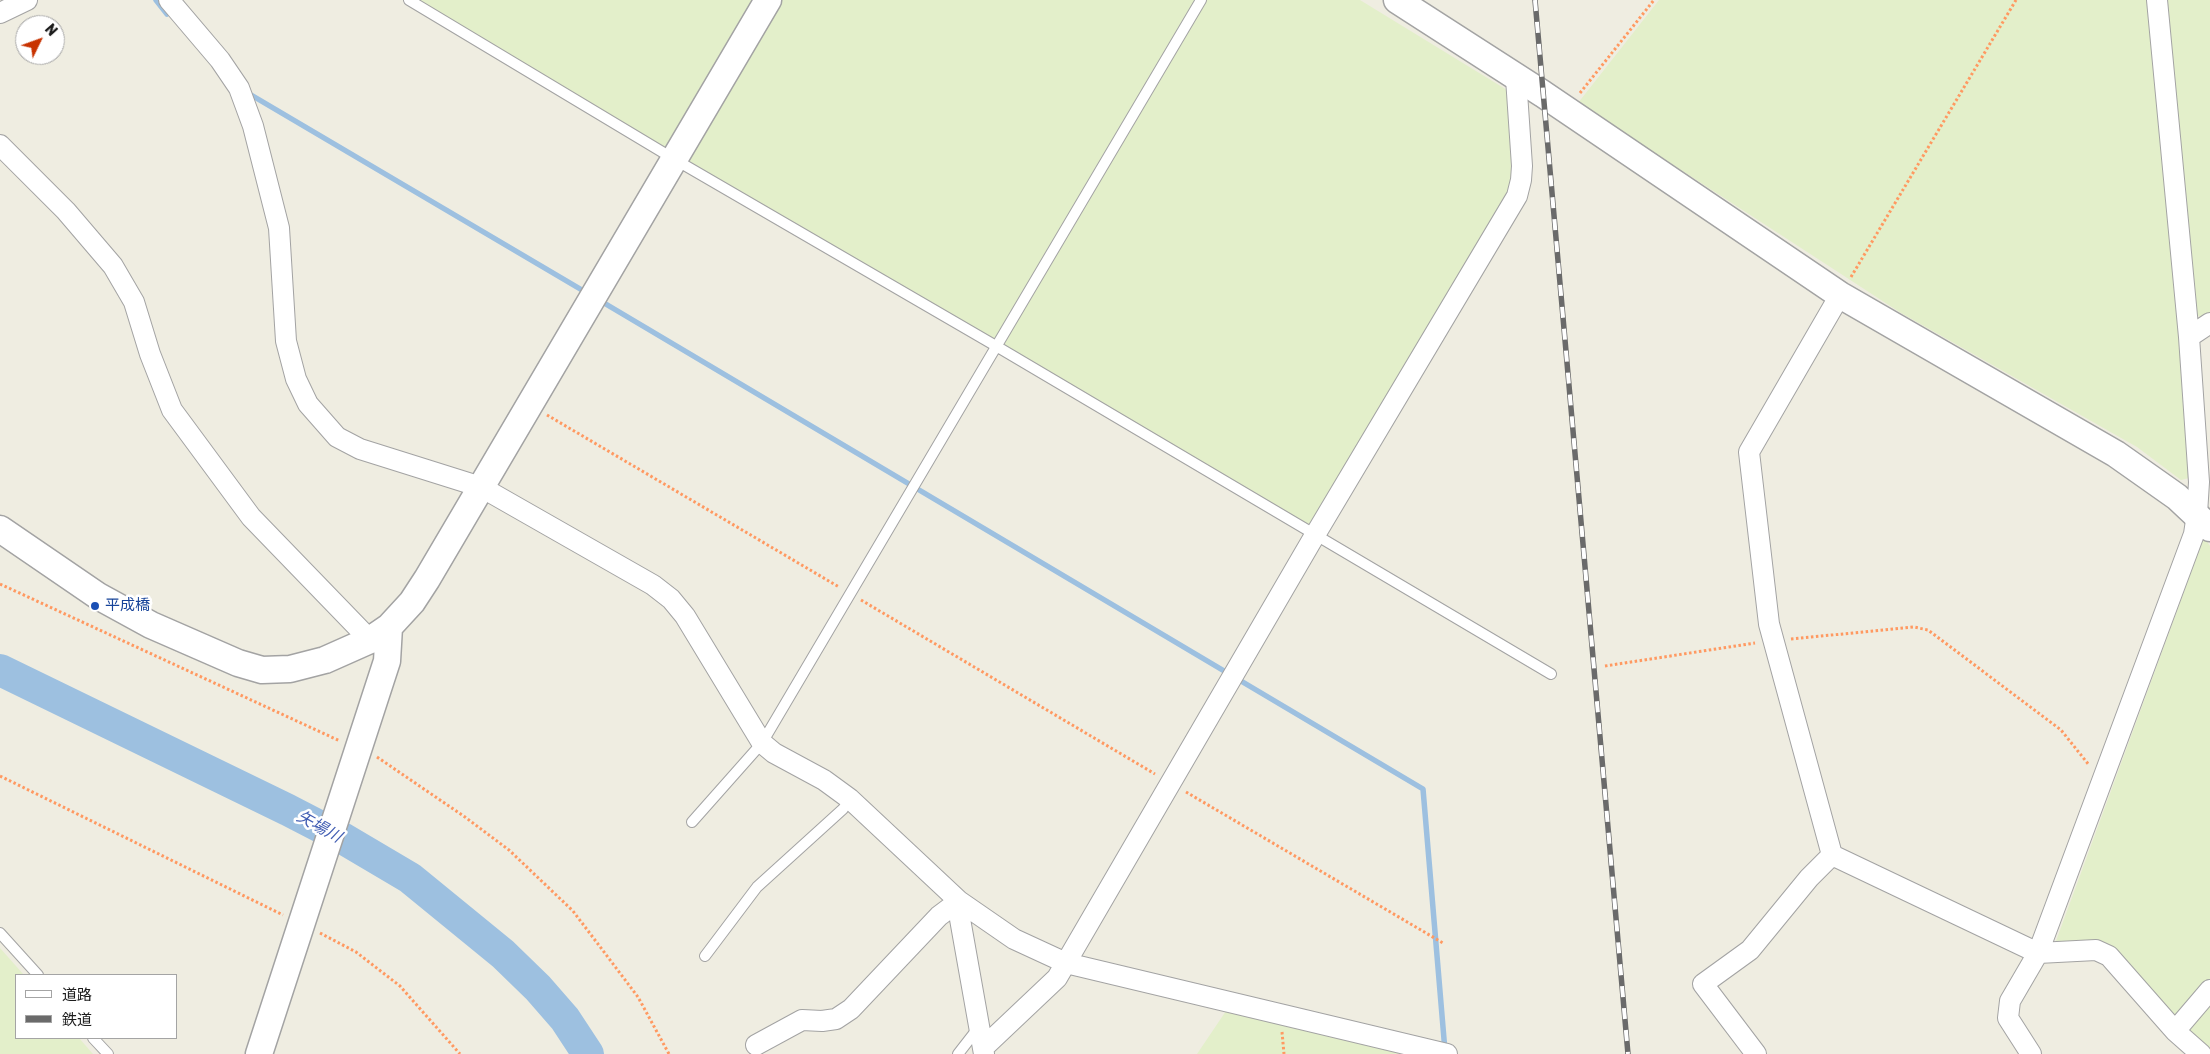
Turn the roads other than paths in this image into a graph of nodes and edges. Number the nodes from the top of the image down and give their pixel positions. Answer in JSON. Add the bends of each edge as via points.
{"nodes":[{"id":1,"x":27,"y":0,"type":"edge"},
{"id":2,"x":410,"y":0,"type":"edge"},
{"id":3,"x":768,"y":0,"type":"edge"},
{"id":4,"x":1201,"y":0,"type":"edge"},
{"id":5,"x":1397,"y":0,"type":"edge"},
{"id":6,"x":2157,"y":0,"type":"edge"},
{"id":7,"x":174,"y":2,"type":"edge"},
{"id":8,"x":0,"y":13,"type":"edge"},
{"id":9,"x":1516,"y":78,"type":"junction"},
{"id":10,"x":0,"y":145,"type":"edge"},
{"id":11,"x":674,"y":158,"type":"junction"},
{"id":12,"x":1840,"y":296,"type":"junction"},
{"id":13,"x":2210,"y":323,"type":"edge"},
{"id":14,"x":2189,"y":338,"type":"junction"},
{"id":15,"x":996,"y":346,"type":"junction"},
{"id":16,"x":481,"y":487,"type":"junction"},
{"id":17,"x":2204,"y":522,"type":"edge"},
{"id":18,"x":0,"y":529,"type":"edge"},
{"id":19,"x":1315,"y":536,"type":"junction"},
{"id":20,"x":380,"y":634,"type":"junction"},
{"id":21,"x":1551,"y":674,"type":"dead end"},
{"id":22,"x":762,"y":743,"type":"junction"},
{"id":23,"x":850,"y":799,"type":"junction"},
{"id":24,"x":692,"y":822,"type":"dead end"},
{"id":25,"x":1832,"y":855,"type":"junction"},
{"id":26,"x":959,"y":901,"type":"junction"},
{"id":27,"x":0,"y":932,"type":"edge"},
{"id":28,"x":2038,"y":953,"type":"junction"},
{"id":29,"x":705,"y":956,"type":"dead end"},
{"id":30,"x":1066,"y":963,"type":"junction"},
{"id":31,"x":37,"y":974,"type":"edge"},
{"id":32,"x":2210,"y":990,"type":"edge"},
{"id":33,"x":979,"y":1026,"type":"junction"},
{"id":34,"x":2175,"y":1031,"type":"junction"},
{"id":35,"x":94,"y":1039,"type":"edge"},
{"id":36,"x":756,"y":1045,"type":"dead end"},
{"id":37,"x":984,"y":1051,"type":"edge"},
{"id":38,"x":108,"y":1054,"type":"edge"},
{"id":39,"x":259,"y":1054,"type":"edge"},
{"id":40,"x":958,"y":1054,"type":"edge"},
{"id":41,"x":1447,"y":1054,"type":"edge"},
{"id":42,"x":1756,"y":1054,"type":"edge"},
{"id":43,"x":2031,"y":1054,"type":"edge"},
{"id":44,"x":2201,"y":1054,"type":"edge"}],
"edges":[{"from":1,"to":8,"type":"street"},
{"from":2,"to":11,"type":"lane"},
{"from":3,"to":11,"type":"street"},
{"from":4,"to":15,"type":"lane"},
{"from":5,"to":9,"type":"street"},
{"from":6,"to":14,"type":"street"},
{"from":7,"to":16,"type":"street","via":[[239,88],[253,126],[279,228],[286,341],[296,379],[308,404],[337,437],[360,448]]},
{"from":9,"to":12,"type":"street"},
{"from":9,"to":19,"type":"street","via":[[1522,166],[1517,196]]},
{"from":10,"to":20,"type":"street","via":[[66,211],[113,266],[134,302],[172,410],[251,518]]},
{"from":11,"to":15,"type":"lane"},
{"from":11,"to":16,"type":"street"},
{"from":12,"to":17,"type":"street","via":[[2116,454],[2154,479]]},
{"from":12,"to":25,"type":"street","via":[[1749,452],[1769,624]]},
{"from":13,"to":14,"type":"street"},
{"from":14,"to":17,"type":"street"},
{"from":15,"to":19,"type":"lane"},
{"from":15,"to":22,"type":"lane"},
{"from":16,"to":20,"type":"street","via":[[412,602]]},
{"from":16,"to":22,"type":"street","via":[[653,585],[671,599],[685,616]]},
{"from":17,"to":28,"type":"street","via":[[2194,534]]},
{"from":18,"to":20,"type":"street","via":[[98,596],[151,625],[238,663],[262,670],[290,670],[325,660]]},
{"from":19,"to":21,"type":"lane"},
{"from":19,"to":30,"type":"street"},
{"from":20,"to":39,"type":"street","via":[[387,660]]},
{"from":22,"to":23,"type":"street"},
{"from":22,"to":24,"type":"lane"},
{"from":23,"to":26,"type":"street"},
{"from":23,"to":29,"type":"lane","via":[[757,887]]},
{"from":25,"to":28,"type":"street"},
{"from":25,"to":42,"type":"street","via":[[1750,950],[1703,984]]},
{"from":26,"to":30,"type":"street","via":[[1014,939]]},
{"from":26,"to":33,"type":"street"},
{"from":26,"to":36,"type":"street","via":[[939,916],[851,1009],[836,1019],[802,1020]]},
{"from":27,"to":31,"type":"lane"},
{"from":28,"to":34,"type":"street","via":[[2096,950],[2109,956]]},
{"from":28,"to":43,"type":"street","via":[[2010,1002],[2008,1018]]},
{"from":30,"to":37,"type":"street","via":[[1057,978]]},
{"from":30,"to":41,"type":"street"},
{"from":32,"to":34,"type":"street"},
{"from":33,"to":37,"type":"street"},
{"from":33,"to":40,"type":"lane"},
{"from":34,"to":44,"type":"street"},
{"from":35,"to":38,"type":"lane"}]}
